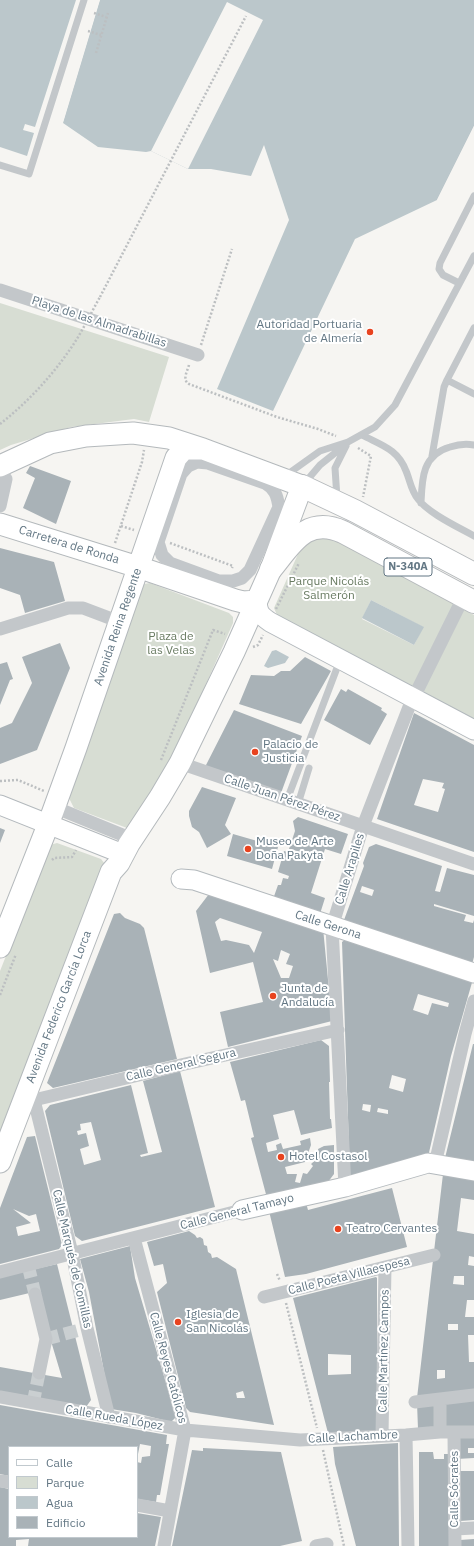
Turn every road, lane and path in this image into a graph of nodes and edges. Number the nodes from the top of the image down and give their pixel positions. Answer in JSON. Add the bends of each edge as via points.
{"nodes":[{"id":1,"x":84,"y":0,"type":"edge"},
{"id":2,"x":94,"y":13,"type":"dead end"},
{"id":3,"x":108,"y":13,"type":"dead end"},
{"id":4,"x":246,"y":16,"type":"dead end"},
{"id":5,"x":106,"y":17,"type":"junction"},
{"id":6,"x":88,"y":31,"type":"dead end"},
{"id":7,"x":101,"y":35,"type":"junction"},
{"id":8,"x":96,"y":53,"type":"dead end"},
{"id":9,"x":0,"y":165,"type":"edge"},
{"id":10,"x":474,"y":196,"type":"edge"},
{"id":11,"x":232,"y":249,"type":"dead end"},
{"id":12,"x":474,"y":256,"type":"edge"},
{"id":13,"x":459,"y":283,"type":"junction"},
{"id":14,"x":0,"y":290,"type":"edge"},
{"id":15,"x":474,"y":328,"type":"edge"},
{"id":16,"x":196,"y":354,"type":"junction"},
{"id":17,"x":447,"y":380,"type":"junction"},
{"id":18,"x":474,"y":394,"type":"edge"},
{"id":19,"x":0,"y":424,"type":"edge"},
{"id":20,"x":362,"y":435,"type":"junction"},
{"id":21,"x":348,"y":442,"type":"junction"},
{"id":22,"x":145,"y":444,"type":"dead end"},
{"id":23,"x":474,"y":444,"type":"edge"},
{"id":24,"x":203,"y":449,"type":"junction"},
{"id":25,"x":432,"y":456,"type":"junction"},
{"id":26,"x":0,"y":466,"type":"edge"},
{"id":27,"x":0,"y":471,"type":"edge"},
{"id":28,"x":282,"y":478,"type":"junction"},
{"id":29,"x":302,"y":486,"type":"junction"},
{"id":30,"x":421,"y":503,"type":"junction"},
{"id":31,"x":0,"y":506,"type":"edge"},
{"id":32,"x":346,"y":507,"type":"junction"},
{"id":33,"x":0,"y":524,"type":"edge"},
{"id":34,"x":121,"y":526,"type":"junction"},
{"id":35,"x":137,"y":531,"type":"dead end"},
{"id":36,"x":474,"y":536,"type":"edge"},
{"id":37,"x":159,"y":538,"type":"junction"},
{"id":38,"x":114,"y":545,"type":"dead end"},
{"id":39,"x":300,"y":560,"type":"dead end"},
{"id":40,"x":138,"y":567,"type":"junction"},
{"id":41,"x":271,"y":569,"type":"junction"},
{"id":42,"x":474,"y":574,"type":"edge"},
{"id":43,"x":228,"y":581,"type":"junction"},
{"id":44,"x":469,"y":599,"type":"edge"},
{"id":45,"x":257,"y":601,"type":"junction"},
{"id":46,"x":274,"y":614,"type":"dead end"},
{"id":47,"x":120,"y":622,"type":"junction"},
{"id":48,"x":0,"y":629,"type":"edge"},
{"id":49,"x":265,"y":632,"type":"dead end"},
{"id":50,"x":227,"y":635,"type":"dead end"},
{"id":51,"x":250,"y":646,"type":"dead end"},
{"id":52,"x":341,"y":659,"type":"junction"},
{"id":53,"x":413,"y":698,"type":"junction"},
{"id":54,"x":474,"y":730,"type":"edge"},
{"id":55,"x":180,"y":763,"type":"junction"},
{"id":56,"x":159,"y":764,"type":"dead end"},
{"id":57,"x":309,"y":768,"type":"dead end"},
{"id":58,"x":0,"y":782,"type":"edge"},
{"id":59,"x":36,"y":787,"type":"dead end"},
{"id":60,"x":293,"y":802,"type":"junction"},
{"id":61,"x":0,"y":805,"type":"edge"},
{"id":62,"x":55,"y":806,"type":"junction"},
{"id":63,"x":48,"y":825,"type":"junction"},
{"id":64,"x":363,"y":826,"type":"junction"},
{"id":65,"x":128,"y":846,"type":"junction"},
{"id":66,"x":76,"y":850,"type":"dead end"},
{"id":67,"x":52,"y":860,"type":"dead end"},
{"id":68,"x":474,"y":864,"type":"edge"},
{"id":69,"x":181,"y":878,"type":"dead end"},
{"id":70,"x":332,"y":927,"type":"junction"},
{"id":71,"x":2,"y":937,"type":"edge"},
{"id":72,"x":474,"y":973,"type":"edge"},
{"id":73,"x":474,"y":1002,"type":"edge"},
{"id":74,"x":338,"y":1030,"type":"junction"},
{"id":75,"x":30,"y":1098,"type":"junction"},
{"id":76,"x":0,"y":1162,"type":"edge"},
{"id":77,"x":435,"y":1164,"type":"junction"},
{"id":78,"x":474,"y":1171,"type":"edge"},
{"id":79,"x":345,"y":1187,"type":"junction"},
{"id":80,"x":242,"y":1210,"type":"joint"},
{"id":81,"x":134,"y":1238,"type":"junction"},
{"id":82,"x":72,"y":1254,"type":"junction"},
{"id":83,"x":434,"y":1255,"type":"dead end"},
{"id":84,"x":385,"y":1267,"type":"junction"},
{"id":85,"x":0,"y":1272,"type":"edge"},
{"id":86,"x":278,"y":1274,"type":"dead end"},
{"id":87,"x":283,"y":1292,"type":"junction"},
{"id":88,"x":35,"y":1294,"type":"tunnel mouth"},
{"id":89,"x":264,"y":1297,"type":"dead end"},
{"id":90,"x":39,"y":1373,"type":"tunnel mouth"},
{"id":91,"x":474,"y":1395,"type":"edge"},
{"id":92,"x":0,"y":1398,"type":"edge"},
{"id":93,"x":440,"y":1400,"type":"junction"},
{"id":94,"x":415,"y":1402,"type":"dead end"},
{"id":95,"x":109,"y":1417,"type":"junction"},
{"id":96,"x":184,"y":1430,"type":"junction"},
{"id":97,"x":440,"y":1432,"type":"junction"},
{"id":98,"x":474,"y":1432,"type":"edge"},
{"id":99,"x":454,"y":1433,"type":"junction"},
{"id":100,"x":382,"y":1435,"type":"junction"},
{"id":101,"x":406,"y":1435,"type":"junction"},
{"id":102,"x":320,"y":1439,"type":"junction"},
{"id":103,"x":300,"y":1440,"type":"joint"},
{"id":104,"x":138,"y":1505,"type":"edge"},
{"id":105,"x":170,"y":1511,"type":"junction"},
{"id":106,"x":474,"y":1528,"type":"edge"},
{"id":107,"x":455,"y":1529,"type":"junction"},
{"id":108,"x":164,"y":1546,"type":"edge"},
{"id":109,"x":344,"y":1546,"type":"edge"},
{"id":110,"x":408,"y":1546,"type":"edge"},
{"id":111,"x":455,"y":1546,"type":"edge"}],
"edges":[{"from":1,"to":9,"type":"lane","via":[[29,174]]},
{"from":2,"to":5,"type":"path"},
{"from":3,"to":5,"type":"path"},
{"from":4,"to":19,"type":"path","bridge":true,"via":[[80,334],[38,389]]},
{"from":5,"to":7,"type":"path"},
{"from":6,"to":7,"type":"path"},
{"from":7,"to":8,"type":"path"},
{"from":10,"to":13,"type":"lane","via":[[440,263],[439,269],[443,275]]},
{"from":11,"to":16,"type":"path"},
{"from":12,"to":13,"type":"lane"},
{"from":13,"to":20,"type":"lane","via":[[395,405],[376,427]]},
{"from":14,"to":16,"type":"street","name":"Playa de las Almadrabillas"},
{"from":15,"to":17,"type":"lane"},
{"from":16,"to":21,"type":"path","via":[[185,378],[189,384],[281,419],[330,433]]},
{"from":17,"to":18,"type":"lane"},
{"from":17,"to":25,"type":"lane"},
{"from":20,"to":21,"type":"lane"},
{"from":20,"to":30,"type":"lane","via":[[395,452],[406,470],[413,493]]},
{"from":21,"to":28,"type":"lane","via":[[320,451]]},
{"from":21,"to":29,"type":"lane","via":[[320,465]]},
{"from":21,"to":32,"type":"lane","via":[[335,468]]},
{"from":21,"to":32,"type":"path","via":[[371,456],[363,497]]},
{"from":22,"to":34,"type":"path","via":[[142,462]]},
{"from":23,"to":25,"type":"lane","via":[[462,443]]},
{"from":24,"to":26,"type":"main road","via":[[154,435],[102,434],[50,443]]},
{"from":24,"to":28,"type":"main road"},
{"from":24,"to":40,"type":"main road","name":"Avenida Reina Regente","via":[[184,449],[176,458]]},
{"from":25,"to":30,"type":"lane","via":[[422,479]]},
{"from":27,"to":31,"type":"street","via":[[6,479]]},
{"from":28,"to":29,"type":"main road"},
{"from":29,"to":32,"type":"highway","number":"N-340A"},
{"from":29,"to":41,"type":"main road"},
{"from":30,"to":36,"type":"lane"},
{"from":32,"to":42,"type":"highway","number":"N-340A"},
{"from":33,"to":40,"type":"main road","name":"Carretera de Ronda"},
{"from":34,"to":35,"type":"path"},
{"from":34,"to":38,"type":"path"},
{"from":37,"to":43,"type":"street","via":[[162,555],[170,563],[219,581]]},
{"from":37,"to":43,"type":"path","via":[[233,566]]},
{"from":37,"to":43,"type":"street","via":[[181,474],[188,466],[197,462],[208,462],[265,483],[273,488],[279,507],[250,570],[242,578]]},
{"from":39,"to":46,"type":"path"},
{"from":40,"to":45,"type":"main road","name":"Carretera de Ronda","via":[[234,600]]},
{"from":40,"to":47,"type":"main road","name":"Avenida Reina Regente"},
{"from":41,"to":44,"type":"highway","number":"N-340A","via":[[302,533],[314,528],[330,528],[343,532]]},
{"from":41,"to":45,"type":"main road"},
{"from":44,"to":53,"type":"street","name":"Calle Arapiles"},
{"from":45,"to":52,"type":"street","via":[[261,615],[270,622]]},
{"from":45,"to":55,"type":"main road"},
{"from":47,"to":48,"type":"street","via":[[83,608],[68,608]]},
{"from":47,"to":62,"type":"main road","name":"Avenida Reina Regente"},
{"from":49,"to":51,"type":"path","via":[[257,646]]},
{"from":50,"to":56,"type":"path","via":[[213,630]]},
{"from":52,"to":53,"type":"street"},
{"from":52,"to":60,"type":"lane"},
{"from":53,"to":54,"type":"street"},
{"from":53,"to":64,"type":"street","name":"Calle Arapiles"},
{"from":55,"to":60,"type":"street","name":"Calle Juan Pérez Pérez"},
{"from":55,"to":65,"type":"main road"},
{"from":57,"to":60,"type":"lane"},
{"from":58,"to":59,"type":"path","via":[[15,780]]},
{"from":60,"to":64,"type":"street","name":"Calle Juan Pérez Pérez"},
{"from":61,"to":63,"type":"street"},
{"from":62,"to":63,"type":"main road","name":"Avenida Reina Regente"},
{"from":62,"to":65,"type":"street","via":[[125,836]]},
{"from":63,"to":65,"type":"street"},
{"from":63,"to":71,"type":"main road"},
{"from":64,"to":68,"type":"street","name":"Calle Juan Pérez Pérez"},
{"from":64,"to":70,"type":"street","name":"Calle Arapiles"},
{"from":65,"to":75,"type":"main road","name":"Avenida Federico García Lorca","via":[[111,872]]},
{"from":66,"to":67,"type":"path","via":[[72,857]]},
{"from":69,"to":70,"type":"street","name":"Calle Gerona","via":[[194,880]]},
{"from":70,"to":72,"type":"street","name":"Calle Gerona"},
{"from":70,"to":74,"type":"street","name":"Calle Arapiles"},
{"from":73,"to":77,"type":"street"},
{"from":74,"to":75,"type":"street","name":"Calle General Segura"},
{"from":74,"to":79,"type":"street","name":"Calle Arapiles"},
{"from":75,"to":76,"type":"main road","name":"Avenida Federico García Lorca"},
{"from":75,"to":82,"type":"street","name":"Calle Marqués de Comillas"},
{"from":77,"to":78,"type":"street","name":"Calle General Tamayo"},
{"from":77,"to":79,"type":"street","name":"Calle General Tamayo","via":[[428,1163]]},
{"from":79,"to":80,"type":"street","name":"Calle General Tamayo"},
{"from":80,"to":81,"type":"street","name":"Calle General Tamayo"},
{"from":81,"to":82,"type":"street","name":"Calle General Tamayo"},
{"from":81,"to":96,"type":"street","name":"Calle Reyes Católicos"},
{"from":82,"to":85,"type":"street","name":"Calle General Tamayo"},
{"from":82,"to":95,"type":"street","name":"Calle Marqués de Comillas"},
{"from":83,"to":84,"type":"street","name":"Calle Poeta Villaespesa"},
{"from":84,"to":87,"type":"street","name":"Calle Poeta Villaespesa"},
{"from":84,"to":100,"type":"street","name":"Calle Martínez Campos"},
{"from":86,"to":87,"type":"path"},
{"from":87,"to":89,"type":"street","name":"Calle Poeta Villaespesa"},
{"from":87,"to":102,"type":"path"},
{"from":88,"to":90,"type":"street","via":[[46,1338]]},
{"from":91,"to":93,"type":"street"},
{"from":92,"to":95,"type":"street","name":"Calle Rueda López"},
{"from":93,"to":94,"type":"street"},
{"from":93,"to":97,"type":"street"},
{"from":95,"to":96,"type":"street","name":"Calle Rueda López"},
{"from":96,"to":103,"type":"street","name":"Calle Rueda López"},
{"from":96,"to":105,"type":"street","name":"Calle Reyes Católicos"},
{"from":97,"to":99,"type":"street","name":"Calle Lachambre"},
{"from":97,"to":101,"type":"street","name":"Calle Lachambre"},
{"from":98,"to":99,"type":"street","name":"Calle Lachambre"},
{"from":99,"to":107,"type":"street","name":"Calle Sócrates"},
{"from":100,"to":101,"type":"street","name":"Calle Lachambre"},
{"from":100,"to":102,"type":"street","name":"Calle Lachambre"},
{"from":101,"to":110,"type":"street"},
{"from":102,"to":103,"type":"street","name":"Calle Lachambre"},
{"from":102,"to":109,"type":"path"},
{"from":104,"to":105,"type":"street"},
{"from":105,"to":108,"type":"street","name":"Calle Reyes Católicos"},
{"from":106,"to":107,"type":"street"},
{"from":107,"to":111,"type":"street","name":"Calle Sócrates"}]}
